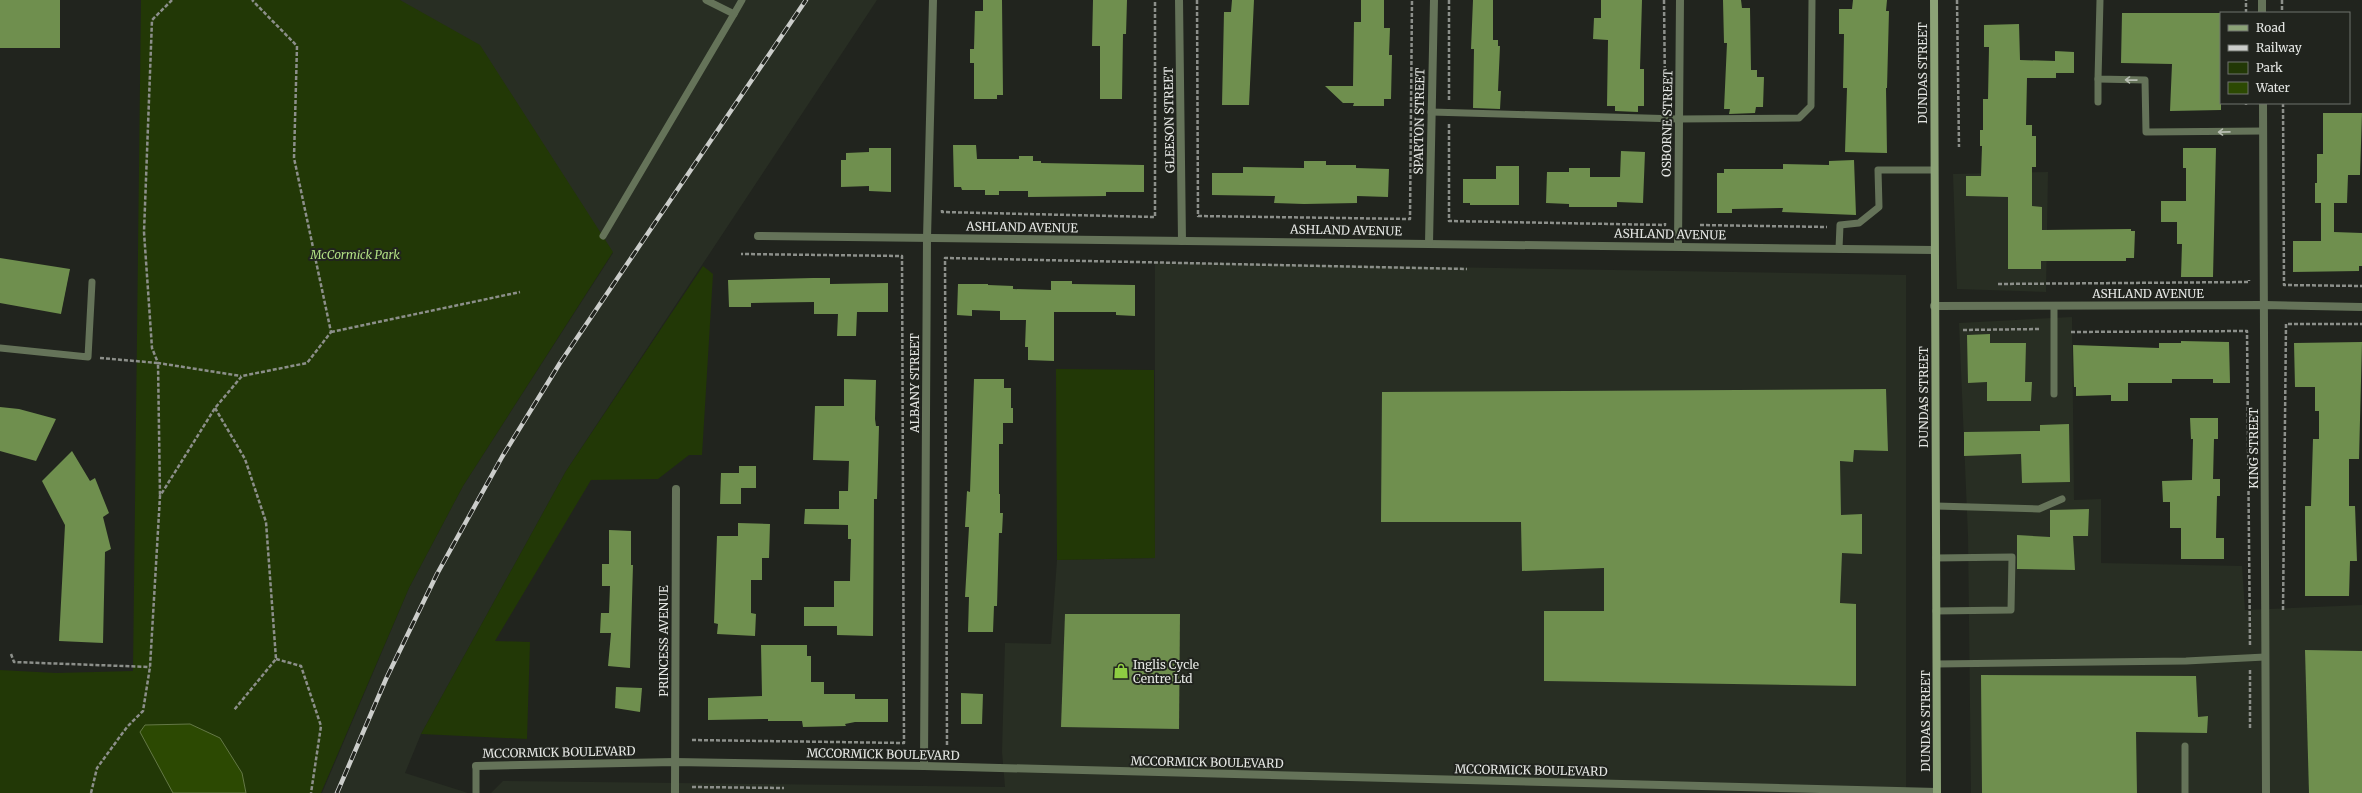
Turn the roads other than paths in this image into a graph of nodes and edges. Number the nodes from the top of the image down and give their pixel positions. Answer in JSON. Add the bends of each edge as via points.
{"nodes":[{"id":1,"x":706,"y":0,"type":"edge"},
{"id":2,"x":742,"y":0,"type":"edge"},
{"id":3,"x":933,"y":0,"type":"edge"},
{"id":4,"x":1179,"y":0,"type":"edge"},
{"id":5,"x":1434,"y":0,"type":"edge"},
{"id":6,"x":1680,"y":0,"type":"edge"},
{"id":7,"x":1812,"y":0,"type":"edge"},
{"id":8,"x":1934,"y":0,"type":"edge"},
{"id":9,"x":2100,"y":0,"type":"edge"},
{"id":10,"x":2262,"y":0,"type":"edge"},
{"id":11,"x":2262,"y":12,"type":"edge"},
{"id":12,"x":734,"y":14,"type":"junction"},
{"id":13,"x":2098,"y":79,"type":"junction"},
{"id":14,"x":2098,"y":102,"type":"dead end"},
{"id":15,"x":2263,"y":104,"type":"edge"},
{"id":16,"x":1431,"y":112,"type":"junction"},
{"id":17,"x":1679,"y":119,"type":"junction"},
{"id":18,"x":2263,"y":131,"type":"junction"},
{"id":19,"x":1934,"y":170,"type":"junction"},
{"id":20,"x":603,"y":236,"type":"dead end"},
{"id":21,"x":758,"y":236,"type":"dead end"},
{"id":22,"x":927,"y":238,"type":"junction"},
{"id":23,"x":1182,"y":240,"type":"junction"},
{"id":24,"x":1429,"y":243,"type":"junction"},
{"id":25,"x":1678,"y":246,"type":"junction"},
{"id":26,"x":1839,"y":249,"type":"junction"},
{"id":27,"x":1934,"y":250,"type":"junction"},
{"id":28,"x":92,"y":282,"type":"dead end"},
{"id":29,"x":2264,"y":305,"type":"junction"},
{"id":30,"x":1934,"y":306,"type":"junction"},
{"id":31,"x":2054,"y":306,"type":"junction"},
{"id":32,"x":2362,"y":307,"type":"edge"},
{"id":33,"x":0,"y":348,"type":"edge"},
{"id":34,"x":2054,"y":394,"type":"dead end"},
{"id":35,"x":676,"y":489,"type":"dead end"},
{"id":36,"x":2062,"y":499,"type":"dead end"},
{"id":37,"x":1936,"y":506,"type":"junction"},
{"id":38,"x":1936,"y":558,"type":"junction"},
{"id":39,"x":1936,"y":611,"type":"junction"},
{"id":40,"x":2265,"y":657,"type":"junction"},
{"id":41,"x":1937,"y":664,"type":"junction"},
{"id":42,"x":2185,"y":746,"type":"dead end"},
{"id":43,"x":675,"y":762,"type":"junction"},
{"id":44,"x":476,"y":766,"type":"joint"},
{"id":45,"x":924,"y":766,"type":"junction"},
{"id":46,"x":476,"y":793,"type":"edge"},
{"id":47,"x":675,"y":793,"type":"edge"},
{"id":48,"x":1937,"y":793,"type":"edge"},
{"id":49,"x":2185,"y":793,"type":"edge"},
{"id":50,"x":2266,"y":793,"type":"edge"}],
"edges":[{"from":1,"to":12,"type":"lane"},
{"from":2,"to":12,"type":"lane"},
{"from":3,"to":22,"type":"street","name":"ALBANY STREET"},
{"from":4,"to":23,"type":"street","name":"GLEESON STREET"},
{"from":5,"to":16,"type":"street","name":"SPARTON STREET"},
{"from":6,"to":17,"type":"street","name":"OSBORNE STREET"},
{"from":7,"to":17,"type":"lane","via":[[1811,106],[1799,118]]},
{"from":8,"to":19,"type":"main road","name":"DUNDAS STREET"},
{"from":9,"to":13,"type":"lane"},
{"from":10,"to":11,"type":"street"},
{"from":12,"to":20,"type":"lane"},
{"from":13,"to":14,"type":"lane"},
{"from":18,"to":13,"type":"lane","one_way":true,"via":[[2146,132],[2145,80]]},
{"from":15,"to":18,"type":"street","name":"KING STREET"},
{"from":16,"to":17,"type":"lane"},
{"from":16,"to":24,"type":"street","name":"SPARTON STREET"},
{"from":17,"to":25,"type":"street","name":"OSBORNE STREET"},
{"from":18,"to":29,"type":"street","name":"KING STREET"},
{"from":19,"to":26,"type":"lane","via":[[1878,170],[1879,207],[1859,223],[1840,225]]},
{"from":19,"to":27,"type":"main road","name":"DUNDAS STREET"},
{"from":21,"to":22,"type":"street","name":"ASHLAND AVENUE"},
{"from":22,"to":23,"type":"street","name":"ASHLAND AVENUE"},
{"from":22,"to":45,"type":"street","name":"ALBANY STREET"},
{"from":23,"to":24,"type":"street","name":"ASHLAND AVENUE"},
{"from":24,"to":25,"type":"street","name":"ASHLAND AVENUE"},
{"from":25,"to":26,"type":"street","name":"ASHLAND AVENUE"},
{"from":26,"to":27,"type":"street","name":"ASHLAND AVENUE"},
{"from":27,"to":30,"type":"main road","name":"DUNDAS STREET"},
{"from":28,"to":33,"type":"lane","via":[[88,357]]},
{"from":29,"to":31,"type":"street","name":"ASHLAND AVENUE"},
{"from":29,"to":32,"type":"street","name":"ASHLAND AVENUE"},
{"from":29,"to":40,"type":"street","name":"KING STREET"},
{"from":30,"to":31,"type":"street","name":"ASHLAND AVENUE"},
{"from":30,"to":37,"type":"main road","name":"DUNDAS STREET"},
{"from":31,"to":34,"type":"lane"},
{"from":35,"to":43,"type":"street","name":"PRINCESS AVENUE"},
{"from":36,"to":37,"type":"lane","via":[[2039,509]]},
{"from":37,"to":38,"type":"main road","name":"DUNDAS STREET"},
{"from":38,"to":39,"type":"main road","name":"DUNDAS STREET"},
{"from":38,"to":39,"type":"lane","via":[[2012,557],[2011,610]]},
{"from":39,"to":41,"type":"main road","name":"DUNDAS STREET"},
{"from":40,"to":41,"type":"lane","via":[[2186,661]]},
{"from":40,"to":50,"type":"street","name":"KING STREET"},
{"from":41,"to":48,"type":"main road","name":"DUNDAS STREET"},
{"from":42,"to":49,"type":"lane"},
{"from":43,"to":44,"type":"street","name":"MCCORMICK BOULEVARD"},
{"from":43,"to":45,"type":"street","name":"MCCORMICK BOULEVARD"},
{"from":43,"to":47,"type":"street","name":"PRINCESS AVENUE"},
{"from":44,"to":46,"type":"lane"},
{"from":45,"to":48,"type":"street","name":"MCCORMICK BOULEVARD"}]}
